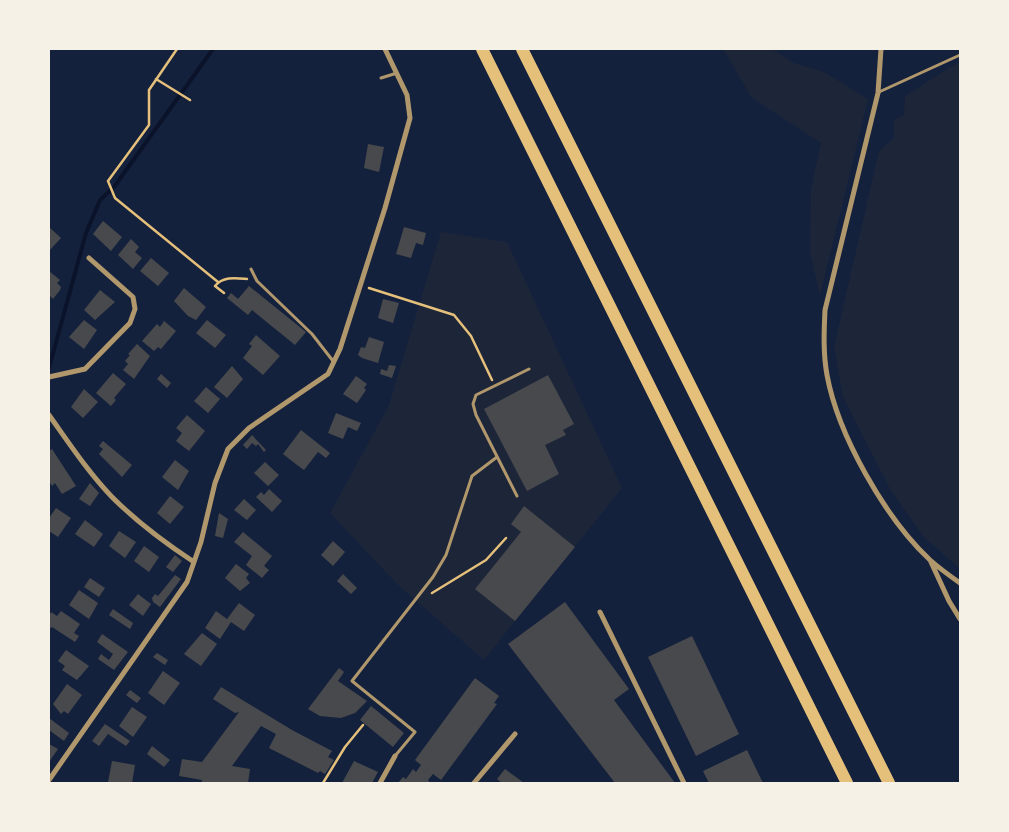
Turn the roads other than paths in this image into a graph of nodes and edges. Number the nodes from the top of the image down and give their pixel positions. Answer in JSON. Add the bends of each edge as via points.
{"nodes":[{"id":1,"x":385,"y":49,"type":"edge"},
{"id":2,"x":482,"y":49,"type":"edge"},
{"id":3,"x":522,"y":49,"type":"edge"},
{"id":4,"x":881,"y":49,"type":"edge"},
{"id":5,"x":960,"y":55,"type":"edge"},
{"id":6,"x":397,"y":73,"type":"junction"},
{"id":7,"x":382,"y":78,"type":"dead end"},
{"id":8,"x":878,"y":92,"type":"junction"},
{"id":9,"x":89,"y":258,"type":"dead end"},
{"id":10,"x":251,"y":269,"type":"dead end"},
{"id":11,"x":334,"y":362,"type":"junction"},
{"id":12,"x":529,"y":369,"type":"dead end"},
{"id":13,"x":49,"y":377,"type":"edge"},
{"id":14,"x":49,"y":415,"type":"edge"},
{"id":15,"x":498,"y":457,"type":"junction"},
{"id":16,"x":517,"y":496,"type":"dead end"},
{"id":17,"x":930,"y":560,"type":"junction"},
{"id":18,"x":194,"y":562,"type":"junction"},
{"id":19,"x":960,"y":583,"type":"edge"},
{"id":20,"x":600,"y":612,"type":"dead end"},
{"id":21,"x":960,"y":619,"type":"edge"},
{"id":22,"x":514,"y":734,"type":"dead end"},
{"id":23,"x":395,"y":756,"type":"joint"},
{"id":24,"x":49,"y":780,"type":"edge"},
{"id":25,"x":380,"y":783,"type":"edge"},
{"id":26,"x":474,"y":783,"type":"edge"},
{"id":27,"x":684,"y":783,"type":"edge"},
{"id":28,"x":847,"y":783,"type":"edge"},
{"id":29,"x":889,"y":783,"type":"edge"}],
"edges":[{"from":1,"to":6,"type":"street"},
{"from":2,"to":28,"type":"highway"},
{"from":3,"to":29,"type":"highway"},
{"from":4,"to":8,"type":"street"},
{"from":5,"to":8,"type":"lane"},
{"from":6,"to":7,"type":"lane"},
{"from":6,"to":11,"type":"street","via":[[408,95],[410,118],[385,208]]},
{"from":8,"to":17,"type":"street","via":[[825,310],[827,374],[835,409],[881,500]]},
{"from":9,"to":13,"type":"street","via":[[133,297],[135,309],[130,323],[85,369]]},
{"from":10,"to":11,"type":"lane","via":[[257,281],[312,334]]},
{"from":11,"to":18,"type":"street","via":[[328,374],[249,428],[228,449],[214,483]]},
{"from":12,"to":15,"type":"lane","via":[[476,395],[473,404]]},
{"from":14,"to":18,"type":"street","via":[[112,497],[162,540]]},
{"from":15,"to":16,"type":"lane"},
{"from":15,"to":23,"type":"lane","via":[[472,476],[446,555],[434,577],[352,681],[415,732]]},
{"from":17,"to":19,"type":"street"},
{"from":17,"to":21,"type":"street"},
{"from":18,"to":24,"type":"street","via":[[187,582]]},
{"from":20,"to":27,"type":"street"},
{"from":22,"to":26,"type":"street"},
{"from":23,"to":25,"type":"street"}]}
